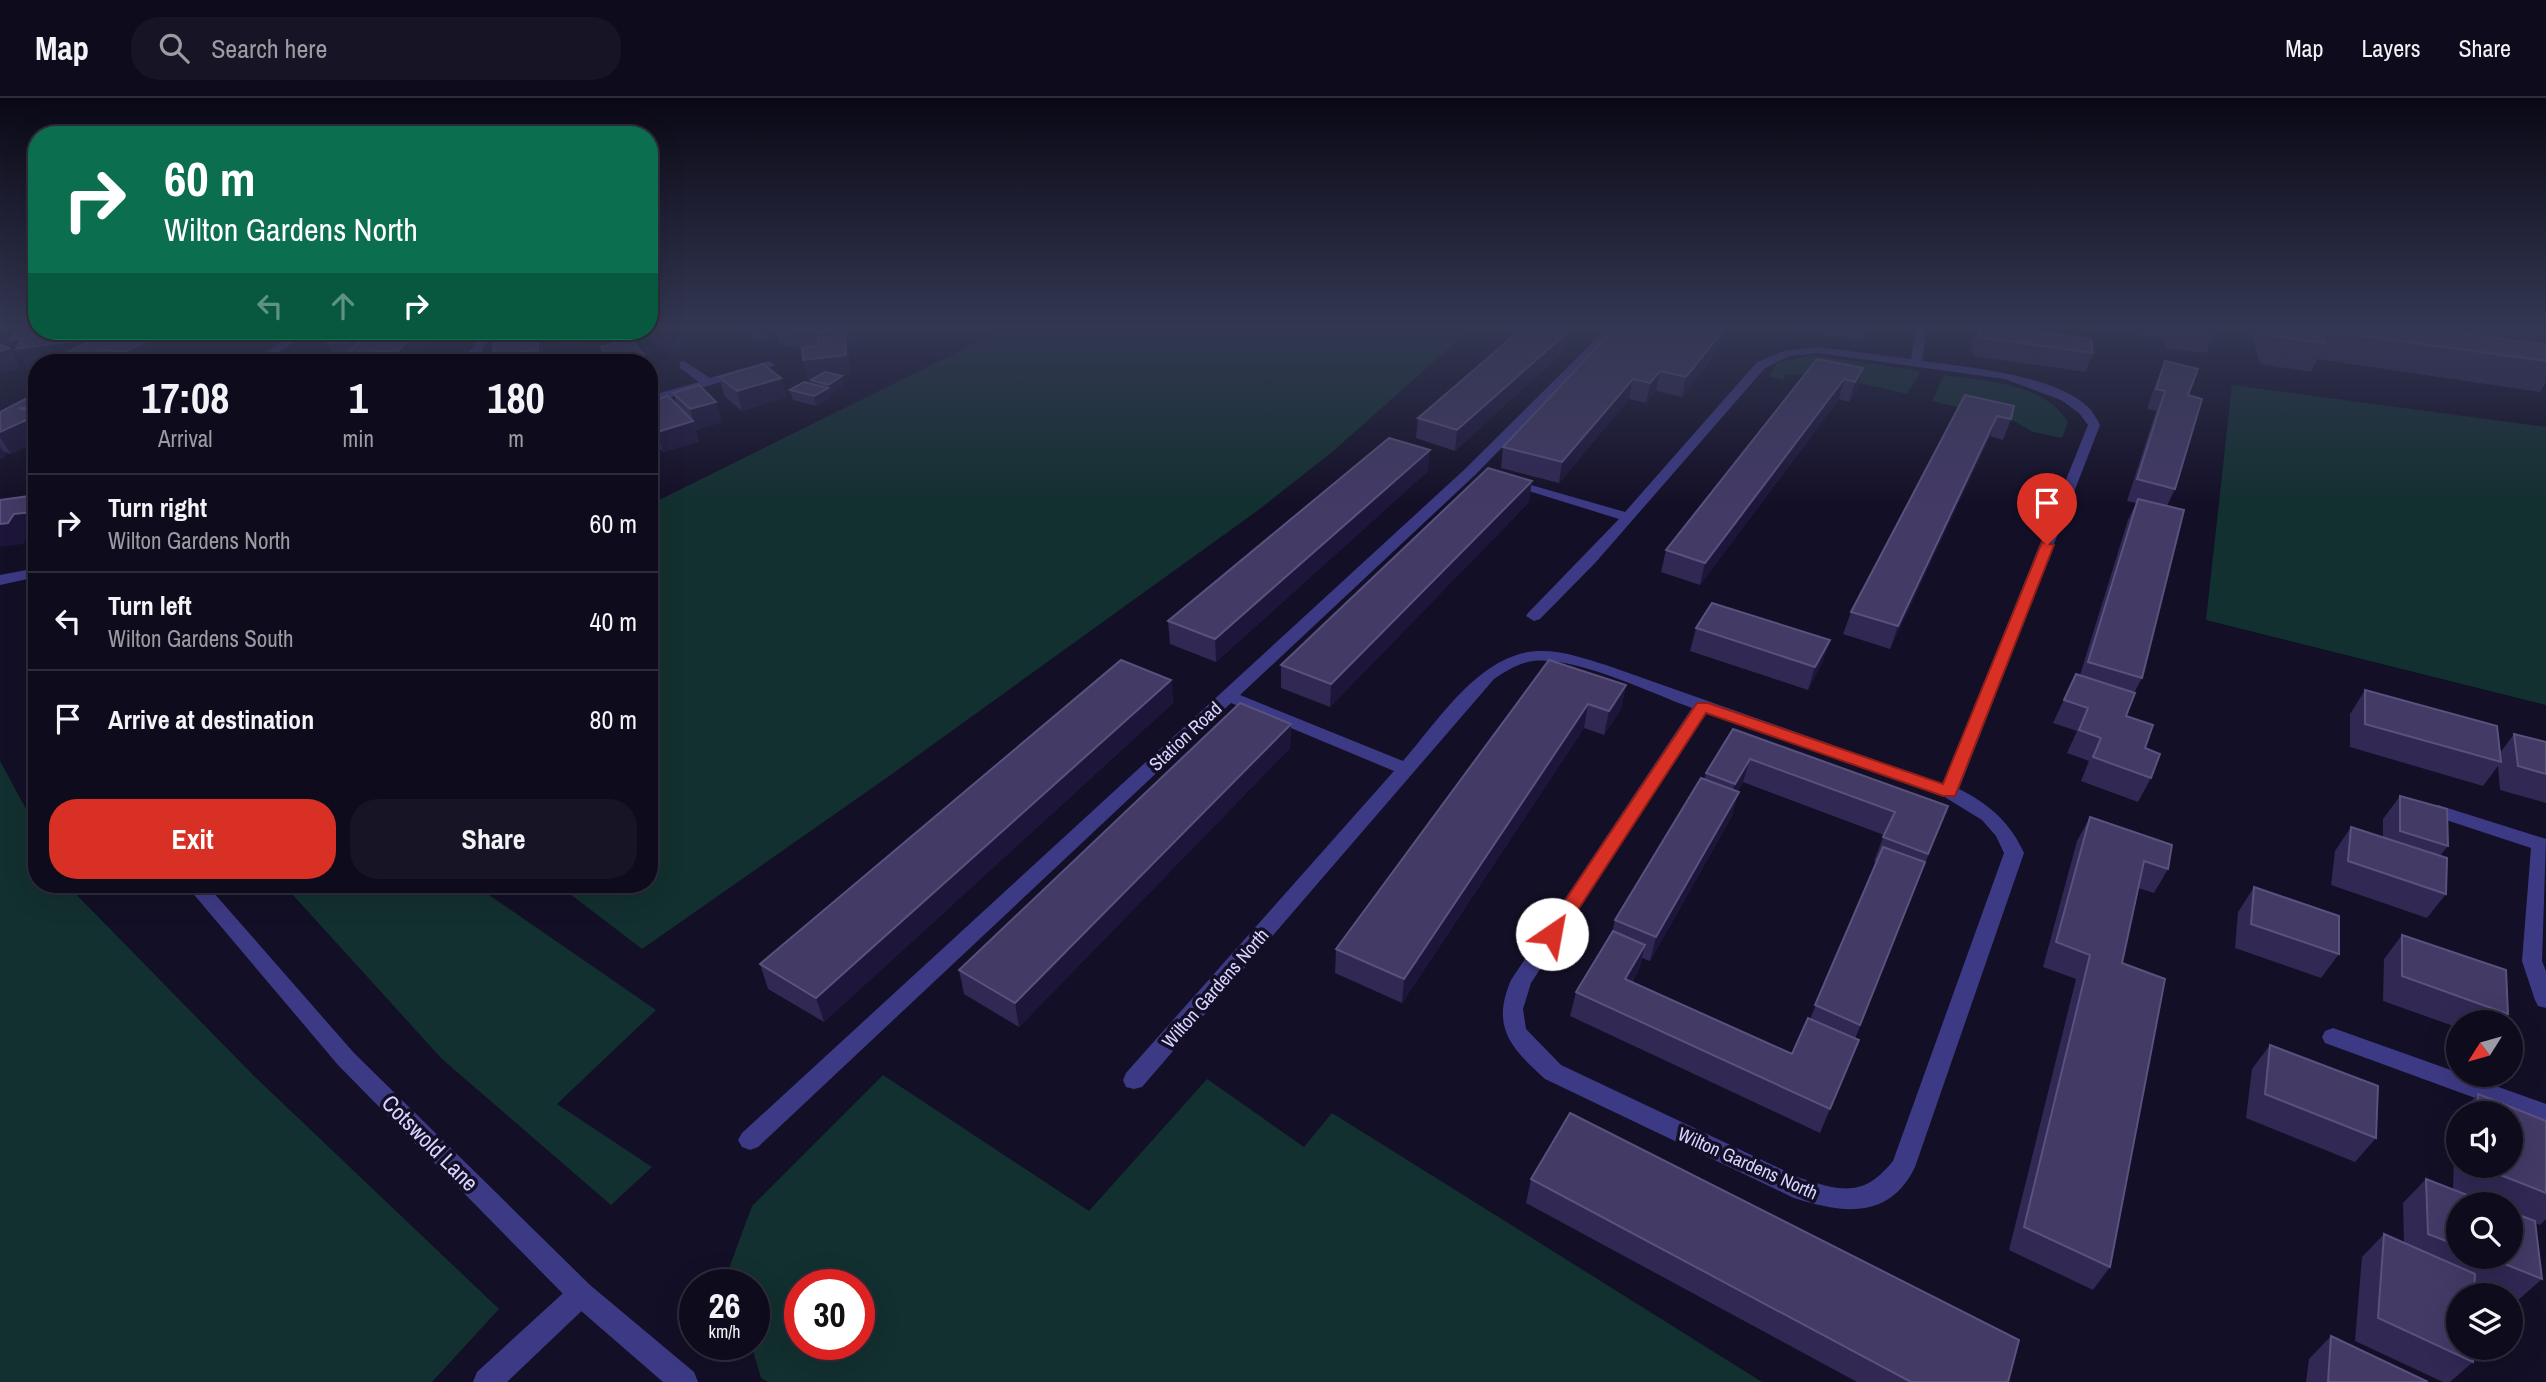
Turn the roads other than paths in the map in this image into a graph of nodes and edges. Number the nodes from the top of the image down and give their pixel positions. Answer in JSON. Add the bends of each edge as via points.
{"nodes":[{"id":1,"x":694,"y":387,"type":"edge"},
{"id":2,"x":1561,"y":387,"type":"edge"},
{"id":3,"x":1742,"y":387,"type":"edge"},
{"id":4,"x":2043,"y":387,"type":"edge"},
{"id":5,"x":658,"y":397,"type":"edge"},
{"id":6,"x":1484,"y":475,"type":"junction"},
{"id":7,"x":1628,"y":517,"type":"junction"},
{"id":8,"x":28,"y":574,"type":"edge"},
{"id":9,"x":0,"y":580,"type":"edge"},
{"id":10,"x":1534,"y":616,"type":"dead end"},
{"id":11,"x":1228,"y":696,"type":"junction"},
{"id":12,"x":1702,"y":706,"type":"junction"},
{"id":13,"x":1406,"y":769,"type":"junction"},
{"id":14,"x":1949,"y":792,"type":"junction"},
{"id":15,"x":2438,"y":811,"type":"edge"},
{"id":16,"x":2543,"y":845,"type":"edge"},
{"id":17,"x":203,"y":893,"type":"edge"},
{"id":18,"x":2546,"y":1000,"type":"edge"},
{"id":19,"x":2333,"y":1037,"type":"dead end"},
{"id":20,"x":1134,"y":1080,"type":"dead end"},
{"id":21,"x":2546,"y":1114,"type":"edge"},
{"id":22,"x":750,"y":1140,"type":"dead end"},
{"id":23,"x":581,"y":1294,"type":"junction"},
{"id":24,"x":487,"y":1382,"type":"edge"},
{"id":25,"x":684,"y":1382,"type":"edge"}],
"edges":[{"from":1,"to":5,"type":"street"},
{"from":2,"to":6,"type":"street","name":"Station Road"},
{"from":3,"to":7,"type":"street"},
{"from":4,"to":14,"type":"street","via":[[2084,411],[2094,425]]},
{"from":6,"to":7,"type":"street"},
{"from":6,"to":11,"type":"street","name":"Station Road"},
{"from":7,"to":10,"type":"street"},
{"from":8,"to":9,"type":"street"},
{"from":11,"to":13,"type":"street"},
{"from":11,"to":22,"type":"street","name":"Station Road"},
{"from":12,"to":13,"type":"street","name":"Wilton Gardens North","via":[[1568,660],[1524,657],[1488,675]]},
{"from":12,"to":14,"type":"street","name":"Wilton Gardens North"},
{"from":12,"to":14,"type":"street","name":"Wilton Gardens North","via":[[1522,979],[1511,1002],[1512,1026],[1527,1049],[1553,1072],[1794,1187],[1833,1199],[1864,1201],[1889,1187],[1903,1167],[2014,853],[2008,834],[1992,818]]},
{"from":13,"to":20,"type":"street","name":"Wilton Gardens North"},
{"from":15,"to":16,"type":"street"},
{"from":16,"to":18,"type":"street","via":[[2532,961]]},
{"from":17,"to":23,"type":"street","name":"Cotswold Lane","via":[[346,1059]]},
{"from":19,"to":21,"type":"street"},
{"from":23,"to":24,"type":"street"},
{"from":23,"to":25,"type":"street","name":"Cotswold Lane"}]}
